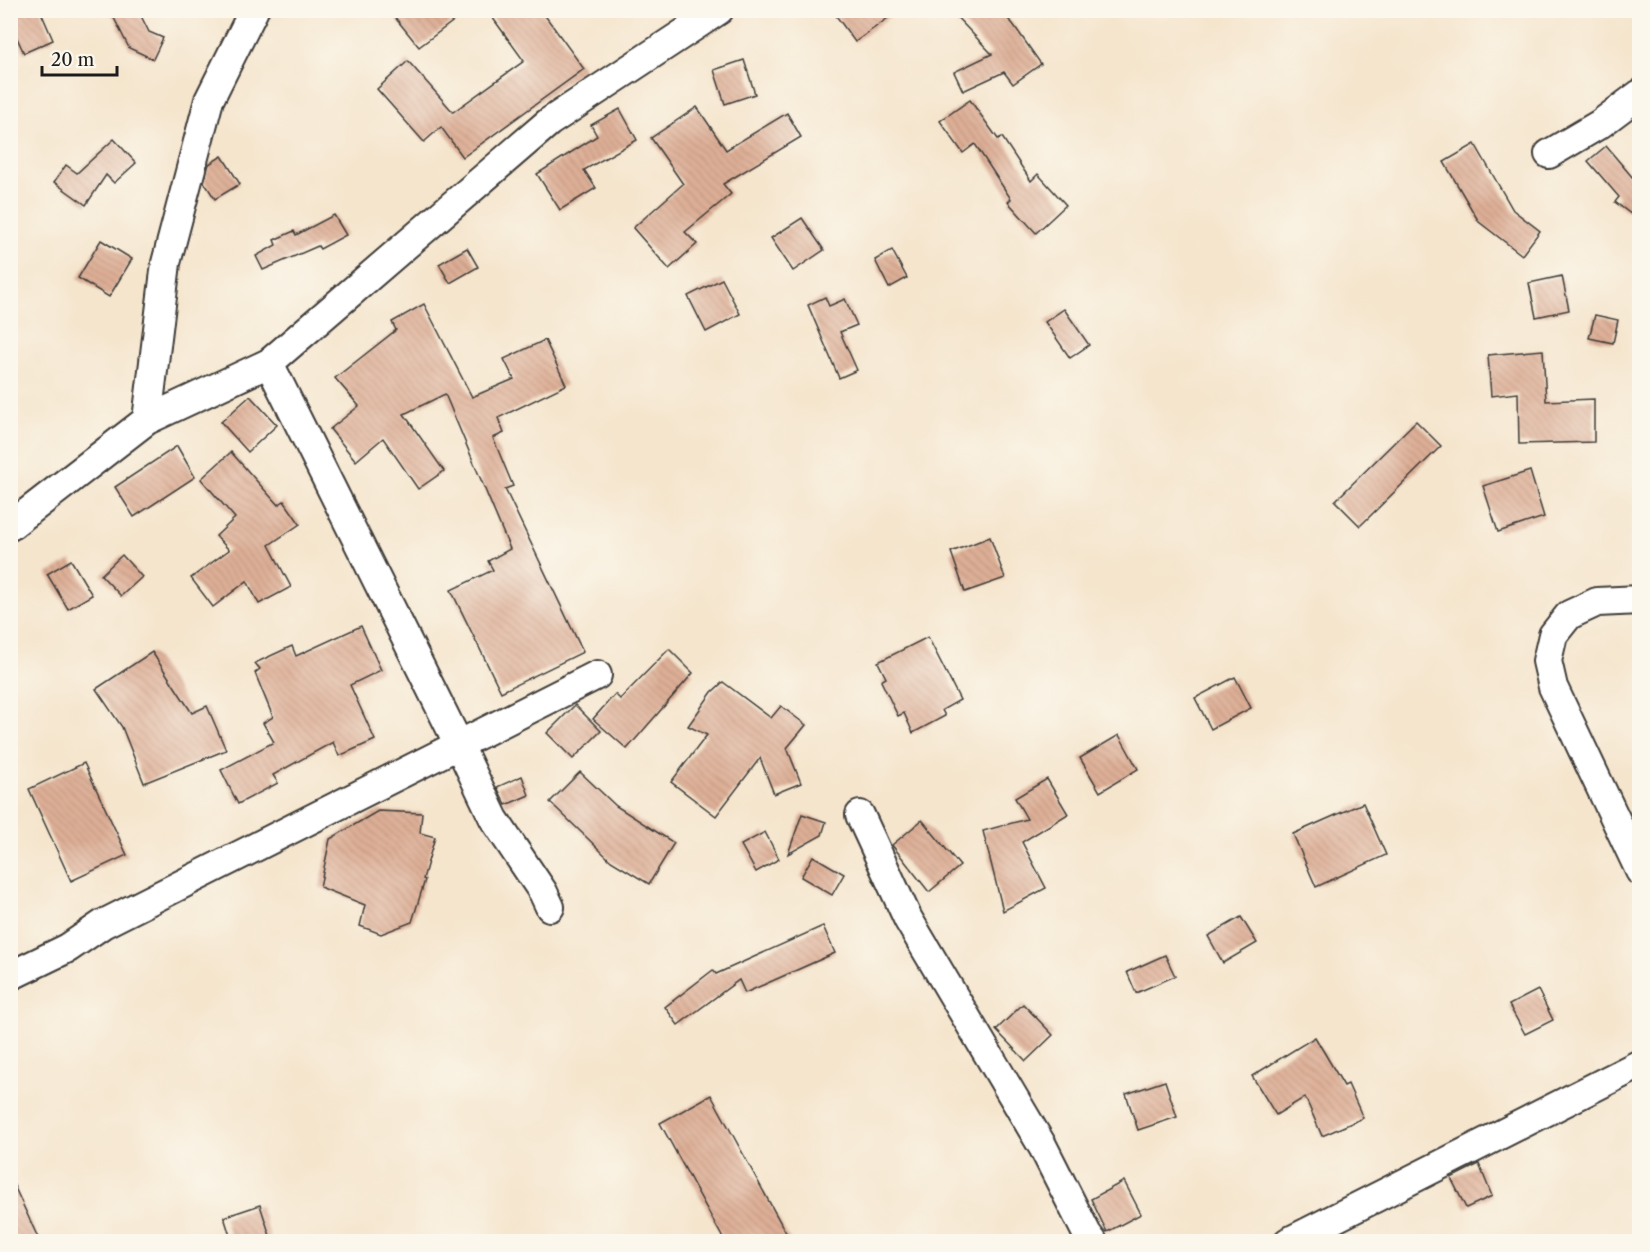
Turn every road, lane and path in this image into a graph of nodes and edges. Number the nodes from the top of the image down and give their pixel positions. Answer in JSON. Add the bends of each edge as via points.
{"nodes":[{"id":1,"x":254,"y":10,"type":"edge"},
{"id":2,"x":719,"y":10,"type":"edge"},
{"id":3,"x":1640,"y":94,"type":"edge"},
{"id":4,"x":1549,"y":154,"type":"dead end"},
{"id":5,"x":269,"y":363,"type":"junction"},
{"id":6,"x":147,"y":420,"type":"junction"},
{"id":7,"x":10,"y":526,"type":"edge"},
{"id":8,"x":1640,"y":600,"type":"edge"},
{"id":9,"x":597,"y":675,"type":"dead end"},
{"id":10,"x":458,"y":743,"type":"junction"},
{"id":11,"x":860,"y":815,"type":"dead end"},
{"id":12,"x":1640,"y":871,"type":"edge"},
{"id":13,"x":550,"y":907,"type":"dead end"},
{"id":14,"x":10,"y":976,"type":"edge"},
{"id":15,"x":1640,"y":1064,"type":"edge"},
{"id":16,"x":1093,"y":1242,"type":"edge"},
{"id":17,"x":1288,"y":1242,"type":"edge"}],
"edges":[{"from":1,"to":6,"type":"street","via":[[209,100],[166,262]]},
{"from":2,"to":5,"type":"street","via":[[549,122]]},
{"from":3,"to":4,"type":"street","via":[[1600,124]]},
{"from":5,"to":6,"type":"street"},
{"from":5,"to":10,"type":"street"},
{"from":6,"to":7,"type":"street"},
{"from":8,"to":12,"type":"street","via":[[1597,602],[1569,615],[1552,635],[1547,661],[1553,687]]},
{"from":9,"to":10,"type":"street"},
{"from":10,"to":13,"type":"street","via":[[494,819]]},
{"from":10,"to":14,"type":"street","via":[[103,924],[68,948]]},
{"from":11,"to":16,"type":"street","via":[[908,919],[1043,1147]]},
{"from":15,"to":17,"type":"street"}]}
